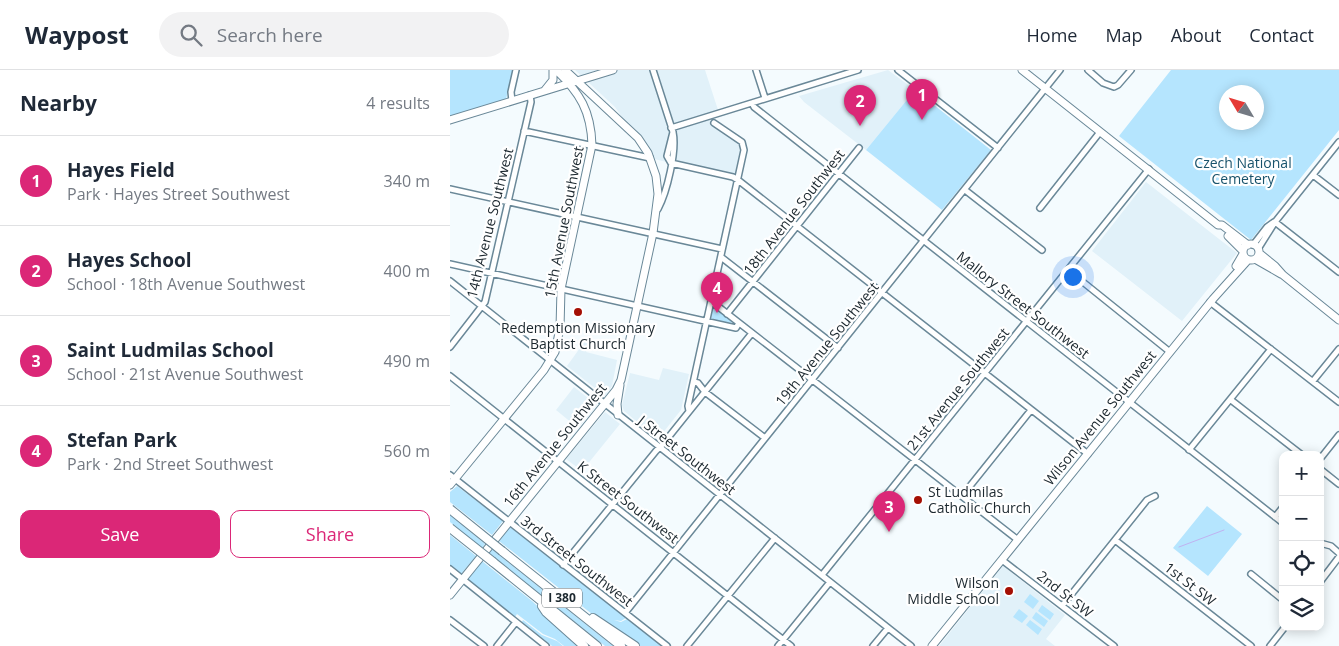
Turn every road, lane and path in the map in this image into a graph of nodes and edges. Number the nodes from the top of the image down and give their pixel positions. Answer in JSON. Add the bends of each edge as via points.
{"nodes":[{"id":1,"x":516,"y":70,"type":"edge"},
{"id":2,"x":554,"y":70,"type":"edge"},
{"id":3,"x":565,"y":70,"type":"edge"},
{"id":4,"x":613,"y":70,"type":"edge"},
{"id":5,"x":653,"y":70,"type":"edge"},
{"id":6,"x":756,"y":70,"type":"edge"},
{"id":7,"x":858,"y":70,"type":"edge"},
{"id":8,"x":898,"y":70,"type":"edge"},
{"id":9,"x":1022,"y":70,"type":"edge"},
{"id":10,"x":1060,"y":70,"type":"edge"},
{"id":11,"x":1088,"y":70,"type":"edge"},
{"id":12,"x":1131,"y":70,"type":"edge"},
{"id":13,"x":601,"y":72,"type":"edge"},
{"id":14,"x":573,"y":82,"type":"junction"},
{"id":15,"x":1046,"y":89,"type":"junction"},
{"id":16,"x":545,"y":90,"type":"junction"},
{"id":17,"x":530,"y":95,"type":"junction"},
{"id":18,"x":764,"y":98,"type":"junction"},
{"id":19,"x":512,"y":101,"type":"junction"},
{"id":20,"x":752,"y":102,"type":"junction"},
{"id":21,"x":450,"y":120,"type":"edge"},
{"id":22,"x":714,"y":123,"type":"dead end"},
{"id":23,"x":672,"y":130,"type":"junction"},
{"id":24,"x":524,"y":131,"type":"junction"},
{"id":25,"x":1100,"y":132,"type":"junction"},
{"id":26,"x":1339,"y":142,"type":"edge"},
{"id":27,"x":592,"y":145,"type":"junction"},
{"id":28,"x":859,"y":148,"type":"dead end"},
{"id":29,"x":998,"y":148,"type":"junction"},
{"id":30,"x":650,"y":158,"type":"junction"},
{"id":31,"x":671,"y":163,"type":"junction"},
{"id":32,"x":1149,"y":169,"type":"junction"},
{"id":33,"x":838,"y":173,"type":"junction"},
{"id":34,"x":1313,"y":174,"type":"junction"},
{"id":35,"x":738,"y":180,"type":"junction"},
{"id":36,"x":450,"y":189,"type":"edge"},
{"id":37,"x":965,"y":190,"type":"junction"},
{"id":38,"x":1339,"y":195,"type":"edge"},
{"id":39,"x":508,"y":202,"type":"junction"},
{"id":40,"x":1040,"y":208,"type":"dead end"},
{"id":41,"x":656,"y":211,"type":"junction"},
{"id":42,"x":578,"y":217,"type":"junction"},
{"id":43,"x":1275,"y":222,"type":"junction"},
{"id":44,"x":796,"y":227,"type":"junction"},
{"id":45,"x":653,"y":233,"type":"junction"},
{"id":46,"x":924,"y":241,"type":"junction"},
{"id":47,"x":722,"y":249,"type":"junction"},
{"id":48,"x":1042,"y":250,"type":"dead end"},
{"id":49,"x":1251,"y":252,"type":"junction"},
{"id":50,"x":721,"y":257,"type":"junction"},
{"id":51,"x":450,"y":264,"type":"edge"},
{"id":52,"x":1068,"y":270,"type":"junction"},
{"id":53,"x":1339,"y":272,"type":"edge"},
{"id":54,"x":492,"y":274,"type":"junction"},
{"id":55,"x":450,"y":281,"type":"edge"},
{"id":56,"x":754,"y":281,"type":"junction"},
{"id":57,"x":561,"y":290,"type":"junction"},
{"id":58,"x":882,"y":293,"type":"junction"},
{"id":59,"x":1212,"y":300,"type":"junction"},
{"id":60,"x":711,"y":301,"type":"junction"},
{"id":61,"x":482,"y":306,"type":"junction"},
{"id":62,"x":636,"y":306,"type":"junction"},
{"id":63,"x":727,"y":314,"type":"junction"},
{"id":64,"x":1339,"y":320,"type":"edge"},
{"id":65,"x":707,"y":322,"type":"junction"},
{"id":66,"x":1026,"y":322,"type":"junction"},
{"id":67,"x":739,"y":323,"type":"junction"},
{"id":68,"x":752,"y":333,"type":"junction"},
{"id":69,"x":450,"y":347,"type":"edge"},
{"id":70,"x":838,"y":348,"type":"junction"},
{"id":71,"x":1271,"y":349,"type":"junction"},
{"id":72,"x":1339,"y":349,"type":"edge"},
{"id":73,"x":1170,"y":352,"type":"junction"},
{"id":74,"x":550,"y":361,"type":"junction"},
{"id":75,"x":985,"y":373,"type":"junction"},
{"id":76,"x":450,"y":376,"type":"edge"},
{"id":77,"x":621,"y":380,"type":"junction"},
{"id":78,"x":812,"y":380,"type":"junction"},
{"id":79,"x":1313,"y":381,"type":"junction"},
{"id":80,"x":694,"y":382,"type":"junction"},
{"id":81,"x":706,"y":392,"type":"junction"},
{"id":82,"x":1230,"y":400,"type":"junction"},
{"id":83,"x":1129,"y":402,"type":"junction"},
{"id":84,"x":1339,"y":402,"type":"edge"},
{"id":85,"x":605,"y":404,"type":"junction"},
{"id":86,"x":1031,"y":410,"type":"junction"},
{"id":87,"x":689,"y":411,"type":"junction"},
{"id":88,"x":618,"y":415,"type":"junction"},
{"id":89,"x":504,"y":419,"type":"junction"},
{"id":90,"x":1339,"y":435,"type":"edge"},
{"id":91,"x":765,"y":438,"type":"junction"},
{"id":92,"x":660,"y":447,"type":"junction"},
{"id":93,"x":1190,"y":450,"type":"junction"},
{"id":94,"x":1297,"y":451,"type":"edge"},
{"id":95,"x":1088,"y":454,"type":"junction"},
{"id":96,"x":1324,"y":454,"type":"edge"},
{"id":97,"x":915,"y":459,"type":"junction"},
{"id":98,"x":558,"y":462,"type":"junction"},
{"id":99,"x":1324,"y":472,"type":"edge"},
{"id":100,"x":452,"y":480,"type":"edge"},
{"id":101,"x":1339,"y":484,"type":"edge"},
{"id":102,"x":720,"y":495,"type":"junction"},
{"id":103,"x":962,"y":496,"type":"junction"},
{"id":104,"x":1155,"y":496,"type":"dead end"},
{"id":105,"x":612,"y":504,"type":"junction"},
{"id":106,"x":450,"y":509,"type":"edge"},
{"id":107,"x":1279,"y":512,"type":"edge"},
{"id":108,"x":1275,"y":517,"type":"junction"},
{"id":109,"x":1279,"y":520,"type":"edge"},
{"id":110,"x":509,"y":522,"type":"junction"},
{"id":111,"x":450,"y":528,"type":"edge"},
{"id":112,"x":775,"y":538,"type":"junction"},
{"id":113,"x":1018,"y":540,"type":"junction"},
{"id":114,"x":1115,"y":540,"type":"junction"},
{"id":115,"x":1324,"y":544,"type":"edge"},
{"id":116,"x":674,"y":553,"type":"junction"},
{"id":117,"x":1339,"y":553,"type":"edge"},
{"id":118,"x":1339,"y":557,"type":"edge"},
{"id":119,"x":1002,"y":560,"type":"junction"},
{"id":120,"x":563,"y":565,"type":"junction"},
{"id":121,"x":450,"y":569,"type":"edge"},
{"id":122,"x":1251,"y":574,"type":"dead end"},
{"id":123,"x":822,"y":575,"type":"junction"},
{"id":124,"x":1324,"y":577,"type":"edge"},
{"id":125,"x":462,"y":579,"type":"junction"},
{"id":126,"x":830,"y":582,"type":"junction"},
{"id":127,"x":544,"y":584,"type":"junction"},
{"id":128,"x":450,"y":594,"type":"edge"},
{"id":129,"x":535,"y":596,"type":"junction"},
{"id":130,"x":728,"y":596,"type":"junction"},
{"id":131,"x":1279,"y":597,"type":"edge"},
{"id":132,"x":1062,"y":606,"type":"junction"},
{"id":133,"x":625,"y":613,"type":"junction"},
{"id":134,"x":450,"y":620,"type":"edge"},
{"id":135,"x":516,"y":622,"type":"junction"},
{"id":136,"x":888,"y":628,"type":"junction"},
{"id":137,"x":1281,"y":631,"type":"edge"},
{"id":138,"x":783,"y":640,"type":"junction"},
{"id":139,"x":484,"y":646,"type":"edge"},
{"id":140,"x":497,"y":646,"type":"edge"},
{"id":141,"x":546,"y":646,"type":"edge"},
{"id":142,"x":584,"y":646,"type":"edge"},
{"id":143,"x":597,"y":646,"type":"edge"},
{"id":144,"x":621,"y":646,"type":"edge"},
{"id":145,"x":635,"y":646,"type":"edge"},
{"id":146,"x":667,"y":646,"type":"edge"},
{"id":147,"x":688,"y":646,"type":"edge"},
{"id":148,"x":778,"y":646,"type":"edge"},
{"id":149,"x":791,"y":646,"type":"edge"},
{"id":150,"x":873,"y":646,"type":"edge"},
{"id":151,"x":911,"y":646,"type":"edge"},
{"id":152,"x":932,"y":646,"type":"edge"},
{"id":153,"x":1114,"y":646,"type":"edge"},
{"id":154,"x":1251,"y":646,"type":"edge"},
{"id":155,"x":1270,"y":646,"type":"edge"}],
"edges":[{"from":1,"to":19,"type":"street"},
{"from":2,"to":14,"type":"main road"},
{"from":2,"to":16,"type":"main road","via":[[553,80]]},
{"from":3,"to":14,"type":"main road"},
{"from":4,"to":13,"type":"main road"},
{"from":5,"to":23,"type":"street"},
{"from":6,"to":18,"type":"street"},
{"from":7,"to":18,"type":"street"},
{"from":8,"to":29,"type":"street"},
{"from":9,"to":15,"type":"main road"},
{"from":10,"to":15,"type":"street","name":"19th Avenue Southwest"},
{"from":11,"to":12,"type":"street","via":[[1103,83],[1114,87]]},
{"from":13,"to":14,"type":"main road"},
{"from":14,"to":16,"type":"main road"},
{"from":14,"to":27,"type":"main road","name":"15th Avenue Southwest","via":[[587,111]]},
{"from":14,"to":30,"type":"main road","name":"16th Avenue Southwest","via":[[632,132]]},
{"from":15,"to":25,"type":"main road"},
{"from":15,"to":29,"type":"street","name":"19th Avenue Southwest"},
{"from":16,"to":17,"type":"main road"},
{"from":17,"to":19,"type":"main road"},
{"from":17,"to":24,"type":"street","name":"14th Avenue Southwest"},
{"from":18,"to":20,"type":"street"},
{"from":19,"to":21,"type":"main road"},
{"from":20,"to":23,"type":"street"},
{"from":20,"to":33,"type":"street","name":"Mallory Street Southwest","via":[[754,107]]},
{"from":22,"to":35,"type":"street","via":[[744,146]]},
{"from":23,"to":31,"type":"street"},
{"from":24,"to":27,"type":"street"},
{"from":24,"to":39,"type":"street","name":"14th Avenue Southwest"},
{"from":25,"to":32,"type":"main road"},
{"from":25,"to":40,"type":"street"},
{"from":26,"to":34,"type":"street"},
{"from":27,"to":30,"type":"street"},
{"from":27,"to":42,"type":"main road","name":"15th Avenue Southwest"},
{"from":28,"to":33,"type":"street","name":"18th Avenue Southwest"},
{"from":29,"to":37,"type":"street","name":"19th Avenue Southwest"},
{"from":30,"to":41,"type":"main road","name":"16th Avenue Southwest","via":[[657,182]]},
{"from":31,"to":35,"type":"street"},
{"from":31,"to":41,"type":"street","via":[[663,200]]},
{"from":32,"to":49,"type":"main road"},
{"from":32,"to":52,"type":"street","name":"21st Avenue Southwest"},
{"from":33,"to":44,"type":"street","name":"18th Avenue Southwest"},
{"from":33,"to":46,"type":"street","name":"Mallory Street Southwest"},
{"from":34,"to":38,"type":"street"},
{"from":34,"to":43,"type":"street"},
{"from":35,"to":44,"type":"street"},
{"from":35,"to":47,"type":"street"},
{"from":36,"to":39,"type":"street"},
{"from":37,"to":46,"type":"street","name":"19th Avenue Southwest"},
{"from":37,"to":48,"type":"street"},
{"from":39,"to":42,"type":"street"},
{"from":39,"to":54,"type":"street","name":"14th Avenue Southwest"},
{"from":41,"to":45,"type":"main road","name":"16th Avenue Southwest"},
{"from":42,"to":45,"type":"street"},
{"from":42,"to":57,"type":"main road","name":"15th Avenue Southwest"},
{"from":43,"to":49,"type":"street"},
{"from":43,"to":53,"type":"street"},
{"from":44,"to":56,"type":"street","name":"18th Avenue Southwest"},
{"from":44,"to":58,"type":"street"},
{"from":45,"to":47,"type":"street"},
{"from":45,"to":62,"type":"main road","name":"16th Avenue Southwest"},
{"from":46,"to":58,"type":"street","name":"19th Avenue Southwest"},
{"from":46,"to":66,"type":"street","name":"Mallory Street Southwest"},
{"from":47,"to":50,"type":"street"},
{"from":49,"to":59,"type":"main road","name":"Wilson Avenue Southwest"},
{"from":49,"to":64,"type":"main road"},
{"from":50,"to":56,"type":"street"},
{"from":50,"to":60,"type":"street"},
{"from":51,"to":54,"type":"street"},
{"from":52,"to":66,"type":"street","name":"21st Avenue Southwest"},
{"from":52,"to":73,"type":"street"},
{"from":54,"to":57,"type":"street"},
{"from":54,"to":61,"type":"street","name":"14th Avenue Southwest"},
{"from":55,"to":61,"type":"street","name":"J Street Southwest"},
{"from":56,"to":63,"type":"street","name":"18th Avenue Southwest"},
{"from":56,"to":70,"type":"street"},
{"from":57,"to":62,"type":"street"},
{"from":57,"to":74,"type":"main road","name":"15th Avenue Southwest","via":[[558,344]]},
{"from":58,"to":70,"type":"street","name":"19th Avenue Southwest"},
{"from":58,"to":75,"type":"street"},
{"from":59,"to":71,"type":"street"},
{"from":59,"to":73,"type":"main road","name":"Wilson Avenue Southwest"},
{"from":60,"to":63,"type":"street"},
{"from":60,"to":65,"type":"street"},
{"from":61,"to":69,"type":"street","name":"14th Avenue Southwest"},
{"from":61,"to":74,"type":"street","name":"J Street Southwest"},
{"from":62,"to":65,"type":"street"},
{"from":62,"to":77,"type":"main road","name":"16th Avenue Southwest"},
{"from":63,"to":67,"type":"street"},
{"from":65,"to":67,"type":"street","via":[[736,328]]},
{"from":65,"to":80,"type":"street"},
{"from":66,"to":75,"type":"street","name":"21st Avenue Southwest"},
{"from":66,"to":83,"type":"street","name":"Mallory Street Southwest"},
{"from":67,"to":68,"type":"street"},
{"from":68,"to":78,"type":"street"},
{"from":68,"to":81,"type":"street"},
{"from":70,"to":78,"type":"street","name":"19th Avenue Southwest"},
{"from":71,"to":79,"type":"street"},
{"from":71,"to":82,"type":"street"},
{"from":72,"to":79,"type":"street"},
{"from":73,"to":83,"type":"main road","name":"Wilson Avenue Southwest"},
{"from":74,"to":85,"type":"street","name":"J Street Southwest"},
{"from":74,"to":89,"type":"main road","name":"15th Avenue Southwest"},
{"from":75,"to":86,"type":"street"},
{"from":75,"to":97,"type":"street","name":"21st Avenue Southwest"},
{"from":76,"to":89,"type":"street","name":"K Street Southwest"},
{"from":77,"to":85,"type":"main road","name":"16th Avenue Southwest"},
{"from":77,"to":88,"type":"main road"},
{"from":78,"to":91,"type":"street","name":"19th Avenue Southwest"},
{"from":78,"to":97,"type":"street"},
{"from":79,"to":84,"type":"street"},
{"from":80,"to":81,"type":"street"},
{"from":80,"to":87,"type":"street"},
{"from":81,"to":87,"type":"street"},
{"from":81,"to":91,"type":"street"},
{"from":82,"to":93,"type":"street"},
{"from":82,"to":94,"type":"street"},
{"from":83,"to":93,"type":"street","name":"Mallory Street Southwest"},
{"from":83,"to":95,"type":"main road","name":"Wilson Avenue Southwest"},
{"from":85,"to":88,"type":"street","name":"J Street Southwest"},
{"from":85,"to":98,"type":"main road","name":"16th Avenue Southwest"},
{"from":86,"to":95,"type":"street"},
{"from":86,"to":103,"type":"street"},
{"from":87,"to":92,"type":"street"},
{"from":88,"to":92,"type":"street","name":"J Street Southwest"},
{"from":89,"to":98,"type":"street","name":"K Street Southwest"},
{"from":89,"to":100,"type":"main road","name":"15th Avenue Southwest"},
{"from":90,"to":96,"type":"street"},
{"from":91,"to":102,"type":"street","name":"19th Avenue Southwest"},
{"from":92,"to":102,"type":"street","name":"J Street Southwest"},
{"from":92,"to":105,"type":"street"},
{"from":93,"to":108,"type":"street","name":"Mallory Street Southwest"},
{"from":95,"to":113,"type":"main road","name":"Wilson Avenue Southwest"},
{"from":97,"to":103,"type":"street"},
{"from":97,"to":123,"type":"street","name":"21st Avenue Southwest"},
{"from":98,"to":105,"type":"street","name":"K Street Southwest"},
{"from":98,"to":110,"type":"main road","name":"16th Avenue Southwest"},
{"from":99,"to":101,"type":"street"},
{"from":100,"to":110,"type":"street","name":"3rd Street Southwest"},
{"from":102,"to":112,"type":"street","name":"J Street Southwest"},
{"from":102,"to":116,"type":"street","name":"19th Avenue Southwest"},
{"from":103,"to":113,"type":"street"},
{"from":104,"to":114,"type":"street","via":[[1147,500]]},
{"from":105,"to":116,"type":"street","name":"K Street Southwest"},
{"from":105,"to":120,"type":"street"},
{"from":106,"to":127,"type":"highway","number":"I 380","bridge":true},
{"from":107,"to":108,"type":"street"},
{"from":108,"to":109,"type":"street","name":"Mallory Street Southwest"},
{"from":110,"to":120,"type":"street","name":"3rd Street Southwest"},
{"from":110,"to":125,"type":"main road","name":"16th Avenue Southwest"},
{"from":111,"to":129,"type":"highway","number":"I 380","bridge":true},
{"from":112,"to":123,"type":"street","name":"J Street Southwest"},
{"from":112,"to":130,"type":"street"},
{"from":113,"to":119,"type":"main road","name":"Wilson Avenue Southwest"},
{"from":114,"to":132,"type":"street"},
{"from":114,"to":154,"type":"street","name":"1st St SW"},
{"from":115,"to":117,"type":"street"},
{"from":116,"to":130,"type":"street","name":"K Street Southwest"},
{"from":116,"to":133,"type":"street","name":"19th Avenue Southwest"},
{"from":118,"to":124,"type":"street"},
{"from":119,"to":132,"type":"street","name":"2nd St SW"},
{"from":119,"to":152,"type":"main road","name":"Wilson Avenue Southwest"},
{"from":120,"to":133,"type":"street","name":"3rd Street Southwest"},
{"from":121,"to":125,"type":"street"},
{"from":122,"to":131,"type":"street"},
{"from":123,"to":126,"type":"street","name":"J Street Southwest"},
{"from":125,"to":128,"type":"main road","name":"16th Avenue Southwest"},
{"from":125,"to":135,"type":"street"},
{"from":126,"to":136,"type":"street","name":"J Street Southwest"},
{"from":126,"to":138,"type":"street"},
{"from":127,"to":144,"type":"highway","number":"I 380"},
{"from":127,"to":145,"type":"highway"},
{"from":129,"to":142,"type":"highway","via":[[546,612]]},
{"from":129,"to":143,"type":"highway","number":"I 380"},
{"from":130,"to":138,"type":"street","name":"K Street Southwest"},
{"from":130,"to":147,"type":"street"},
{"from":132,"to":153,"type":"street","name":"2nd St SW"},
{"from":133,"to":146,"type":"street","name":"3rd Street Southwest"},
{"from":134,"to":139,"type":"street"},
{"from":135,"to":140,"type":"street"},
{"from":135,"to":141,"type":"street"},
{"from":136,"to":150,"type":"street"},
{"from":136,"to":151,"type":"street","name":"J Street Southwest"},
{"from":137,"to":155,"type":"street"},
{"from":138,"to":148,"type":"street"},
{"from":138,"to":149,"type":"street","name":"K Street Southwest"}]}
